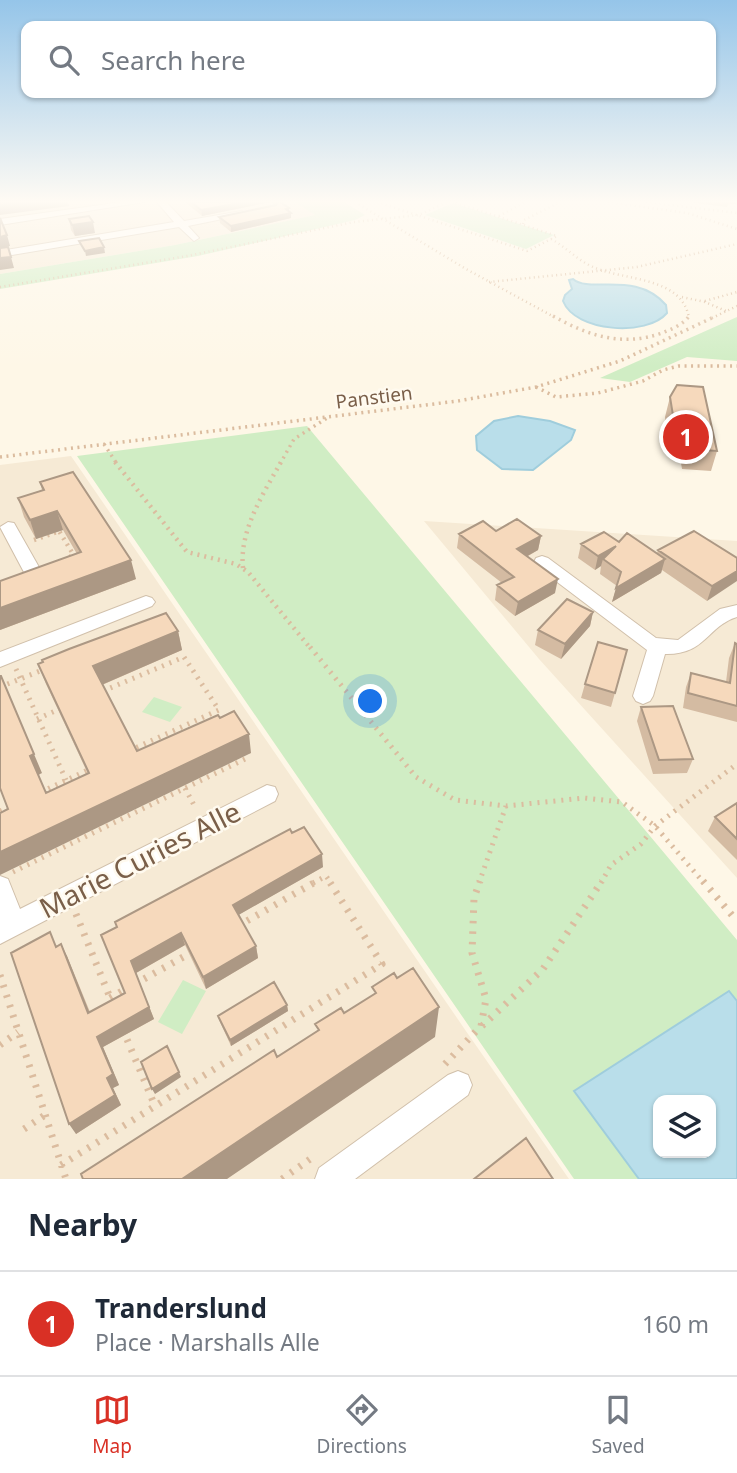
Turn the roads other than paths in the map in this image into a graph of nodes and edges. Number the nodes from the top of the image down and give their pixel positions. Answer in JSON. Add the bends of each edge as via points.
{"nodes":[{"id":1,"x":8,"y":527,"type":"dead end"},
{"id":2,"x":542,"y":562,"type":"dead end"},
{"id":3,"x":60,"y":568,"type":"edge"},
{"id":4,"x":146,"y":602,"type":"dead end"},
{"id":5,"x":737,"y":611,"type":"edge"},
{"id":6,"x":658,"y":646,"type":"junction"},
{"id":7,"x":5,"y":658,"type":"edge"},
{"id":8,"x":643,"y":696,"type":"dead end"},
{"id":9,"x":267,"y":794,"type":"dead end"},
{"id":10,"x":4,"y":881,"type":"edge"},
{"id":11,"x":7,"y":928,"type":"edge"},
{"id":12,"x":451,"y":1075,"type":"road end"},
{"id":13,"x":330,"y":1179,"type":"edge"}],
"edges":[{"from":1,"to":3,"type":"street","via":[[29,579]]},
{"from":2,"to":6,"type":"street"},
{"from":4,"to":7,"type":"street"},
{"from":5,"to":6,"type":"street","via":[[714,620],[706,633],[690,644]]},
{"from":6,"to":8,"type":"street"},
{"from":9,"to":11,"type":"street","name":"Marie Curies Alle"},
{"from":10,"to":11,"type":"street","name":"Marie Curies Alle"},
{"from":12,"to":13,"type":"street"}]}
